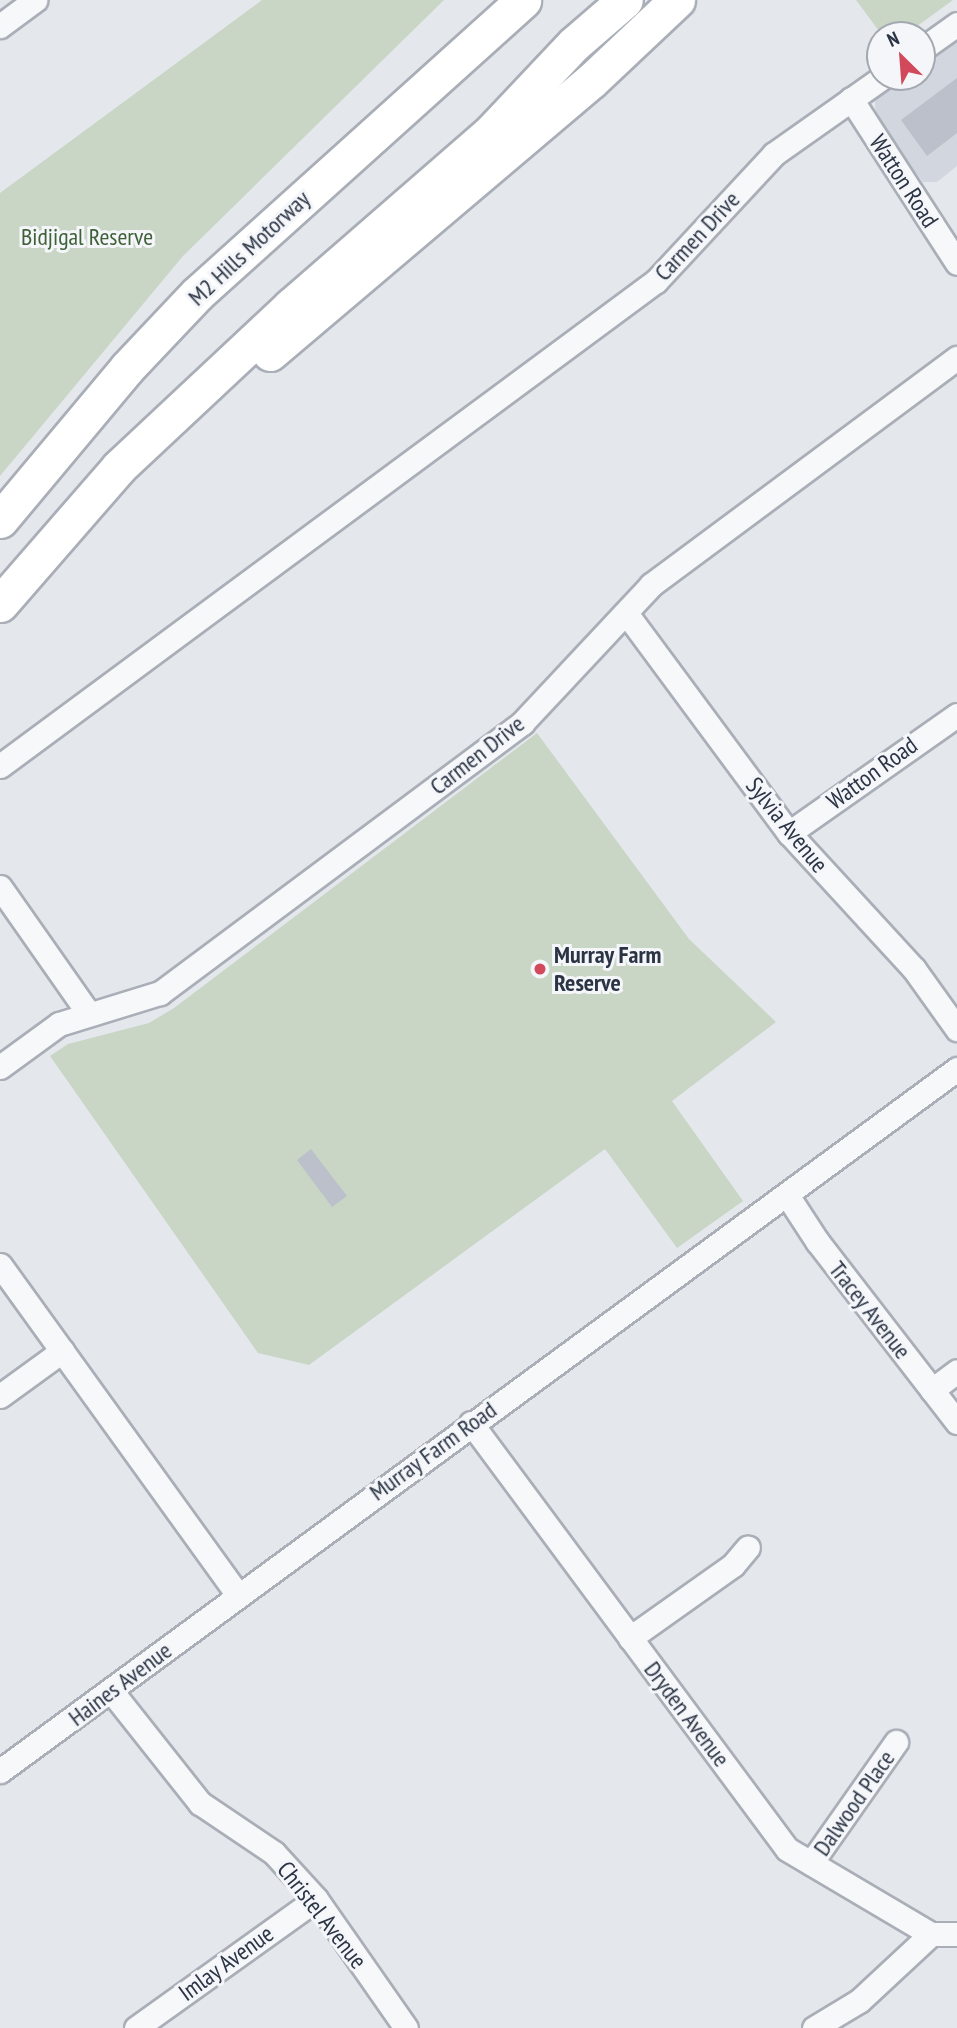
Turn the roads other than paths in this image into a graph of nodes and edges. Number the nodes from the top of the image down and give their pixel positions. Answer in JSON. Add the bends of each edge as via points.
{"nodes":[{"id":1,"x":35,"y":0,"type":"edge"},
{"id":2,"x":496,"y":0,"type":"edge"},
{"id":3,"x":523,"y":0,"type":"edge"},
{"id":4,"x":625,"y":0,"type":"edge"},
{"id":5,"x":677,"y":0,"type":"edge"},
{"id":6,"x":957,"y":24,"type":"edge"},
{"id":7,"x":0,"y":26,"type":"edge"},
{"id":8,"x":936,"y":39,"type":"edge"},
{"id":9,"x":866,"y":89,"type":"edge"},
{"id":10,"x":851,"y":99,"type":"junction"},
{"id":11,"x":270,"y":228,"type":"junction"},
{"id":12,"x":957,"y":263,"type":"edge"},
{"id":13,"x":957,"y":358,"type":"edge"},
{"id":14,"x":119,"y":467,"type":"junction"},
{"id":15,"x":0,"y":520,"type":"edge"},
{"id":16,"x":0,"y":604,"type":"edge"},
{"id":17,"x":626,"y":612,"type":"junction"},
{"id":18,"x":957,"y":715,"type":"edge"},
{"id":19,"x":0,"y":766,"type":"edge"},
{"id":20,"x":789,"y":833,"type":"junction"},
{"id":21,"x":0,"y":887,"type":"edge"},
{"id":22,"x":89,"y":1014,"type":"junction"},
{"id":23,"x":957,"y":1029,"type":"edge"},
{"id":24,"x":0,"y":1067,"type":"edge"},
{"id":25,"x":957,"y":1069,"type":"edge"},
{"id":26,"x":787,"y":1195,"type":"junction"},
{"id":27,"x":0,"y":1265,"type":"edge"},
{"id":28,"x":62,"y":1351,"type":"junction"},
{"id":29,"x":957,"y":1371,"type":"edge"},
{"id":30,"x":932,"y":1390,"type":"junction"},
{"id":31,"x":0,"y":1396,"type":"edge"},
{"id":32,"x":957,"y":1422,"type":"edge"},
{"id":33,"x":471,"y":1423,"type":"junction"},
{"id":34,"x":748,"y":1546,"type":"dead end"},
{"id":35,"x":237,"y":1594,"type":"junction"},
{"id":36,"x":631,"y":1638,"type":"junction"},
{"id":37,"x":112,"y":1692,"type":"junction"},
{"id":38,"x":896,"y":1742,"type":"dead end"},
{"id":39,"x":0,"y":1771,"type":"edge"},
{"id":40,"x":811,"y":1863,"type":"junction"},
{"id":41,"x":316,"y":1899,"type":"junction"},
{"id":42,"x":931,"y":1934,"type":"junction"},
{"id":43,"x":957,"y":1934,"type":"edge"},
{"id":44,"x":136,"y":2028,"type":"edge"},
{"id":45,"x":406,"y":2028,"type":"edge"},
{"id":46,"x":814,"y":2028,"type":"edge"}],
"edges":[{"from":1,"to":7,"type":"street"},
{"from":2,"to":11,"type":"highway","via":[[317,164]]},
{"from":3,"to":11,"type":"highway","name":"M2 Hills Motorway"},
{"from":4,"to":14,"type":"highway","via":[[574,44],[490,133],[291,306]]},
{"from":5,"to":14,"type":"highway","via":[[592,80],[312,321]]},
{"from":6,"to":8,"type":"street"},
{"from":9,"to":10,"type":"street","name":"Carmen Drive"},
{"from":10,"to":12,"type":"street","name":"Watton Road"},
{"from":10,"to":19,"type":"street","name":"Carmen Drive","via":[[774,154],[656,281]]},
{"from":11,"to":15,"type":"highway","name":"M2 Hills Motorway","via":[[197,295],[128,368]]},
{"from":13,"to":17,"type":"street","name":"Carmen Drive","via":[[651,584]]},
{"from":14,"to":16,"type":"highway"},
{"from":17,"to":20,"type":"street","name":"Sylvia Avenue"},
{"from":17,"to":22,"type":"street","name":"Carmen Drive","via":[[522,723],[160,993]]},
{"from":18,"to":20,"type":"street","name":"Watton Road"},
{"from":20,"to":23,"type":"street","name":"Sylvia Avenue","via":[[914,969]]},
{"from":21,"to":22,"type":"street"},
{"from":22,"to":24,"type":"street","name":"Carmen Drive","via":[[59,1024]]},
{"from":25,"to":26,"type":"street","name":"Murray Farm Road"},
{"from":26,"to":30,"type":"street","name":"Tracey Avenue"},
{"from":26,"to":33,"type":"street","name":"Murray Farm Road"},
{"from":27,"to":28,"type":"street"},
{"from":28,"to":31,"type":"street"},
{"from":28,"to":35,"type":"street"},
{"from":29,"to":30,"type":"street"},
{"from":30,"to":32,"type":"street","name":"Tracey Avenue"},
{"from":33,"to":35,"type":"street","name":"Murray Farm Road"},
{"from":33,"to":36,"type":"street","name":"Dryden Avenue"},
{"from":34,"to":36,"type":"street","via":[[733,1565]]},
{"from":35,"to":37,"type":"street","name":"Haines Avenue"},
{"from":36,"to":40,"type":"street","name":"Dryden Avenue","via":[[787,1849]]},
{"from":37,"to":39,"type":"street","name":"Haines Avenue"},
{"from":37,"to":41,"type":"street","name":"Christel Avenue","via":[[200,1803],[274,1853]]},
{"from":38,"to":40,"type":"street","name":"Dalwood Place"},
{"from":40,"to":42,"type":"street","name":"Dryden Avenue"},
{"from":41,"to":44,"type":"street","name":"Imlay Avenue"},
{"from":41,"to":45,"type":"street","name":"Christel Avenue"},
{"from":42,"to":43,"type":"street"},
{"from":42,"to":46,"type":"street","via":[[859,2001]]}]}
